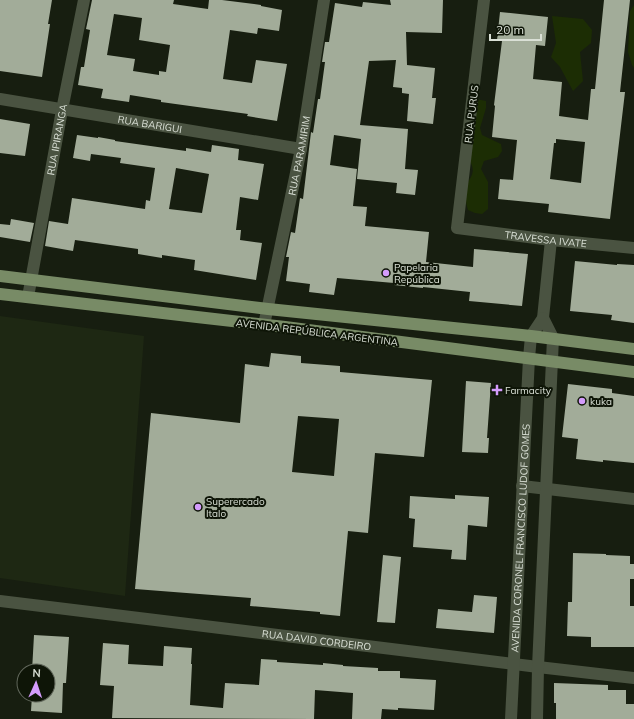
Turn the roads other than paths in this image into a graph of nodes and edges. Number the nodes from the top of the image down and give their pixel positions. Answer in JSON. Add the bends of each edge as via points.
{"nodes":[{"id":1,"x":84,"y":0,"type":"edge"},
{"id":2,"x":324,"y":0,"type":"edge"},
{"id":3,"x":484,"y":0,"type":"edge"},
{"id":4,"x":0,"y":99,"type":"edge"},
{"id":5,"x":62,"y":110,"type":"junction"},
{"id":6,"x":301,"y":149,"type":"junction"},
{"id":7,"x":457,"y":228,"type":"joint"},
{"id":8,"x":551,"y":240,"type":"junction"},
{"id":9,"x":634,"y":248,"type":"edge"},
{"id":10,"x":0,"y":276,"type":"edge"},
{"id":11,"x":30,"y":280,"type":"junction"},
{"id":12,"x":0,"y":294,"type":"edge"},
{"id":13,"x":28,"y":297,"type":"junction"},
{"id":14,"x":268,"y":309,"type":"junction"},
{"id":15,"x":543,"y":318,"type":"junction"},
{"id":16,"x":264,"y":325,"type":"junction"},
{"id":17,"x":531,"y":336,"type":"junction"},
{"id":18,"x":553,"y":338,"type":"junction"},
{"id":19,"x":634,"y":349,"type":"edge"},
{"id":20,"x":529,"y":358,"type":"junction"},
{"id":21,"x":552,"y":360,"type":"junction"},
{"id":22,"x":634,"y":372,"type":"edge"},
{"id":23,"x":522,"y":486,"type":"junction"},
{"id":24,"x":546,"y":488,"type":"junction"},
{"id":25,"x":634,"y":499,"type":"edge"},
{"id":26,"x":0,"y":601,"type":"edge"},
{"id":27,"x":514,"y":664,"type":"junction"},
{"id":28,"x":538,"y":667,"type":"junction"},
{"id":29,"x":634,"y":678,"type":"edge"},
{"id":30,"x":511,"y":719,"type":"edge"},
{"id":31,"x":537,"y":719,"type":"edge"}],
"edges":[{"from":1,"to":5,"type":"street","name":"RUA IPIRANGA"},
{"from":2,"to":6,"type":"street","name":"RUA PARAMIRIM"},
{"from":3,"to":7,"type":"street","name":"RUA PURUS"},
{"from":4,"to":5,"type":"street","name":"RUA BARIGUI"},
{"from":5,"to":6,"type":"street","name":"RUA BARIGUI"},
{"from":5,"to":11,"type":"street","name":"RUA IPIRANGA"},
{"from":6,"to":14,"type":"street","name":"RUA PARAMIRIM"},
{"from":7,"to":8,"type":"street","name":"TRAVESSA IVATE"},
{"from":8,"to":9,"type":"street","name":"TRAVESSA IVATE"},
{"from":8,"to":15,"type":"street"},
{"from":10,"to":11,"type":"main road","name":"AVENIDA REPÚBLICA ARGENTINA"},
{"from":11,"to":13,"type":"street","name":"RUA IPIRANGA"},
{"from":11,"to":14,"type":"main road","name":"AVENIDA REPÚBLICA ARGENTINA"},
{"from":12,"to":13,"type":"main road","name":"AVENIDA REPÚBLICA ARGENTINA"},
{"from":13,"to":16,"type":"main road","name":"AVENIDA REPÚBLICA ARGENTINA"},
{"from":14,"to":16,"type":"street","name":"RUA PARAMIRIM"},
{"from":14,"to":17,"type":"main road","name":"AVENIDA REPÚBLICA ARGENTINA"},
{"from":15,"to":17,"type":"street"},
{"from":15,"to":18,"type":"street"},
{"from":16,"to":20,"type":"main road","name":"AVENIDA REPÚBLICA ARGENTINA"},
{"from":17,"to":18,"type":"main road","name":"AVENIDA REPÚBLICA ARGENTINA"},
{"from":17,"to":20,"type":"street","name":"AVENIDA CORONEL FRANCISCO LUDOF GOMES"},
{"from":18,"to":19,"type":"main road","name":"AVENIDA REPÚBLICA ARGENTINA"},
{"from":18,"to":21,"type":"street"},
{"from":20,"to":21,"type":"main road","name":"AVENIDA REPÚBLICA ARGENTINA"},
{"from":20,"to":23,"type":"street","name":"AVENIDA CORONEL FRANCISCO LUDOF GOMES"},
{"from":21,"to":22,"type":"main road","name":"AVENIDA REPÚBLICA ARGENTINA"},
{"from":21,"to":24,"type":"street"},
{"from":23,"to":24,"type":"street"},
{"from":23,"to":27,"type":"street","name":"AVENIDA CORONEL FRANCISCO LUDOF GOMES"},
{"from":24,"to":25,"type":"street"},
{"from":24,"to":28,"type":"street"},
{"from":26,"to":27,"type":"street","name":"RUA DAVID CORDEIRO"},
{"from":27,"to":28,"type":"street","name":"RUA DAVID CORDEIRO"},
{"from":27,"to":30,"type":"street","name":"AVENIDA CORONEL FRANCISCO LUDOF GOMES"},
{"from":28,"to":29,"type":"street","name":"RUA DAVID CORDEIRO"},
{"from":28,"to":31,"type":"street"}]}
